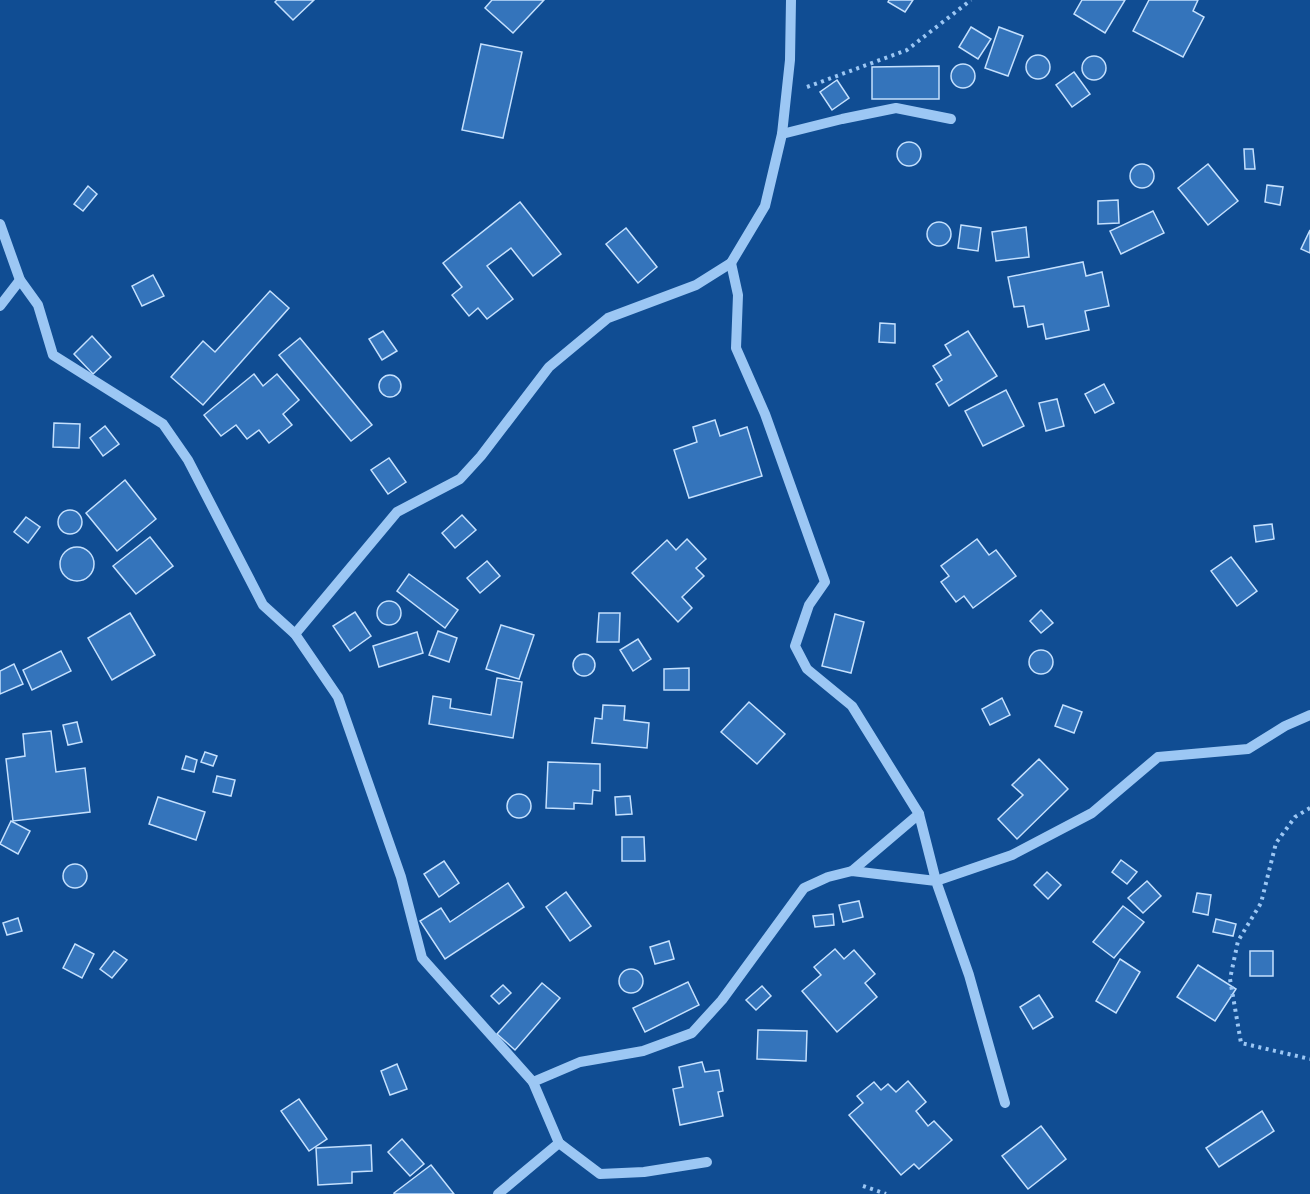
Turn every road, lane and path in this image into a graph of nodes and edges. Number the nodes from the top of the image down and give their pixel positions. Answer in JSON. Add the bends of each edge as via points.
{"nodes":[{"id":1,"x":791,"y":0,"type":"edge"},
{"id":2,"x":971,"y":0,"type":"edge"},
{"id":3,"x":787,"y":94,"type":"junction"},
{"id":4,"x":951,"y":119,"type":"dead end"},
{"id":5,"x":782,"y":134,"type":"junction"},
{"id":6,"x":0,"y":224,"type":"edge"},
{"id":7,"x":731,"y":263,"type":"junction"},
{"id":8,"x":20,"y":280,"type":"junction"},
{"id":9,"x":0,"y":306,"type":"edge"},
{"id":10,"x":295,"y":634,"type":"junction"},
{"id":11,"x":1310,"y":714,"type":"edge"},
{"id":12,"x":1310,"y":808,"type":"edge"},
{"id":13,"x":920,"y":814,"type":"junction"},
{"id":14,"x":852,"y":871,"type":"junction"},
{"id":15,"x":936,"y":881,"type":"junction"},
{"id":16,"x":1310,"y":1059,"type":"edge"},
{"id":17,"x":533,"y":1082,"type":"junction"},
{"id":18,"x":1005,"y":1103,"type":"dead end"},
{"id":19,"x":559,"y":1143,"type":"junction"},
{"id":20,"x":707,"y":1162,"type":"dead end"},
{"id":21,"x":863,"y":1186,"type":"dead end"},
{"id":22,"x":498,"y":1194,"type":"edge"},
{"id":23,"x":886,"y":1194,"type":"edge"}],
"edges":[{"from":1,"to":3,"type":"street"},
{"from":2,"to":3,"type":"path","via":[[908,50]]},
{"from":3,"to":5,"type":"street"},
{"from":4,"to":5,"type":"street","via":[[896,108]]},
{"from":5,"to":7,"type":"street","via":[[765,206]]},
{"from":6,"to":8,"type":"street"},
{"from":7,"to":10,"type":"street","via":[[696,285],[608,318],[549,367],[460,479],[397,512]]},
{"from":7,"to":13,"type":"street","via":[[738,295],[736,348],[765,414],[825,582],[809,605],[795,646],[807,669],[852,706]]},
{"from":8,"to":9,"type":"street"},
{"from":8,"to":10,"type":"street","via":[[38,305],[53,355],[162,424],[188,460],[263,605]]},
{"from":10,"to":17,"type":"street","via":[[338,697],[401,877],[422,958]]},
{"from":11,"to":15,"type":"street","via":[[1248,749],[1158,757],[1092,813],[1012,855]]},
{"from":12,"to":16,"type":"path","via":[[1295,817],[1276,843],[1261,903],[1238,941],[1230,979],[1241,1043]]},
{"from":13,"to":14,"type":"street"},
{"from":13,"to":15,"type":"street"},
{"from":14,"to":15,"type":"street"},
{"from":14,"to":17,"type":"street","via":[[804,888],[722,1000],[692,1034],[643,1050],[580,1062]]},
{"from":15,"to":18,"type":"street","via":[[969,975]]},
{"from":17,"to":19,"type":"street"},
{"from":19,"to":20,"type":"street","via":[[600,1174]]},
{"from":19,"to":22,"type":"street"},
{"from":21,"to":23,"type":"path"}]}
